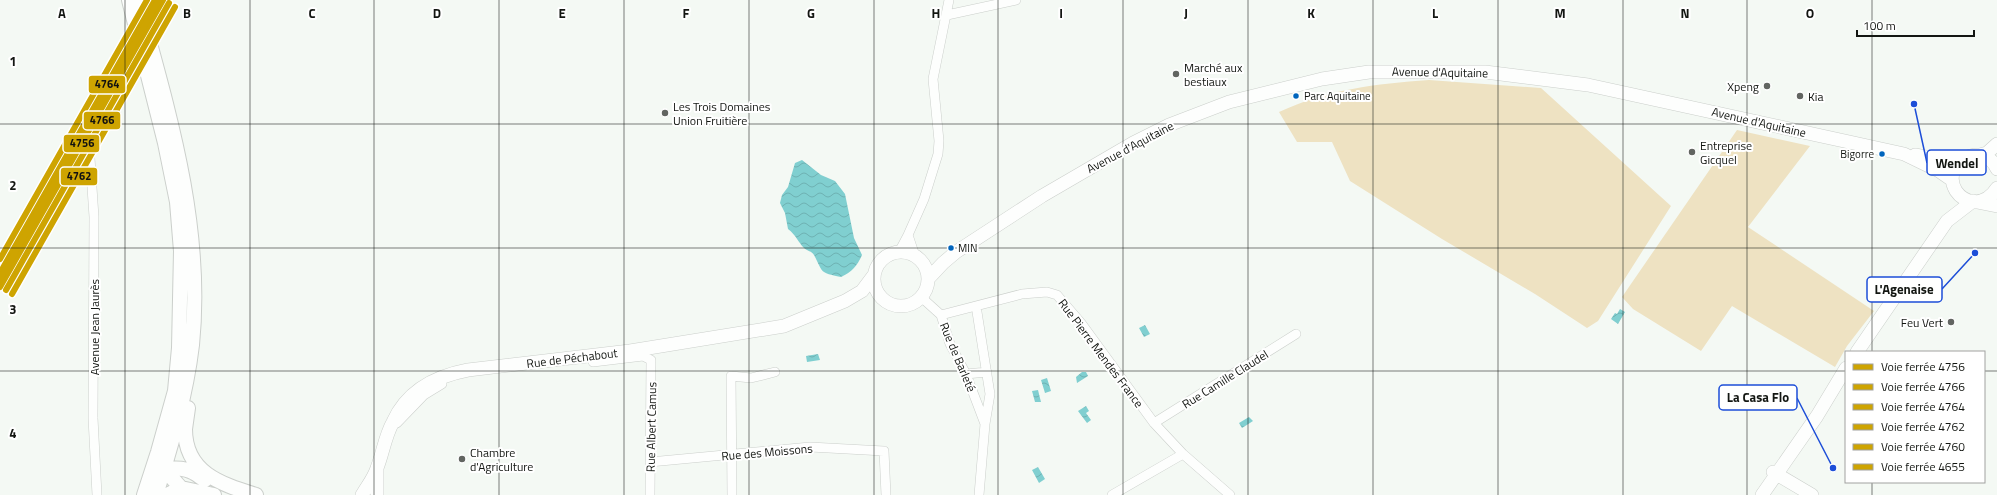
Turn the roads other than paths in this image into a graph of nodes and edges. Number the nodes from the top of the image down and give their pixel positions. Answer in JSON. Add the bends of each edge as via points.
{"nodes":[{"id":1,"x":129,"y":0,"type":"edge"},
{"id":2,"x":138,"y":0,"type":"edge"},
{"id":3,"x":950,"y":0,"type":"edge"},
{"id":4,"x":1018,"y":1,"type":"edge"},
{"id":5,"x":947,"y":15,"type":"junction"},
{"id":6,"x":170,"y":141,"type":"junction"},
{"id":7,"x":1997,"y":144,"type":"edge"},
{"id":8,"x":1904,"y":154,"type":"junction"},
{"id":9,"x":1980,"y":155,"type":"junction"},
{"id":10,"x":90,"y":158,"type":"dead end"},
{"id":11,"x":1962,"y":159,"type":"junction"},
{"id":12,"x":1997,"y":166,"type":"edge"},
{"id":13,"x":1953,"y":184,"type":"junction"},
{"id":14,"x":1997,"y":188,"type":"edge"},
{"id":15,"x":1974,"y":202,"type":"junction"},
{"id":16,"x":1997,"y":206,"type":"edge"},
{"id":17,"x":1947,"y":221,"type":"junction"},
{"id":18,"x":908,"y":235,"type":"junction"},
{"id":19,"x":899,"y":252,"type":"junction"},
{"id":20,"x":956,"y":252,"type":"junction"},
{"id":21,"x":917,"y":258,"type":"junction"},
{"id":22,"x":874,"y":275,"type":"junction"},
{"id":23,"x":928,"y":279,"type":"junction"},
{"id":24,"x":881,"y":297,"type":"junction"},
{"id":25,"x":921,"y":297,"type":"junction"},
{"id":26,"x":845,"y":301,"type":"junction"},
{"id":27,"x":977,"y":312,"type":"dead end"},
{"id":28,"x":941,"y":315,"type":"junction"},
{"id":29,"x":1296,"y":334,"type":"dead end"},
{"id":30,"x":1858,"y":351,"type":"edge"},
{"id":31,"x":1845,"y":370,"type":"edge"},
{"id":32,"x":775,"y":372,"type":"dead end"},
{"id":33,"x":987,"y":372,"type":"junction"},
{"id":34,"x":966,"y":374,"type":"junction"},
{"id":35,"x":1834,"y":386,"type":"junction"},
{"id":36,"x":185,"y":390,"type":"junction"},
{"id":37,"x":1154,"y":423,"type":"junction"},
{"id":38,"x":985,"y":424,"type":"junction"},
{"id":39,"x":1799,"y":428,"type":"junction"},
{"id":40,"x":389,"y":432,"type":"junction"},
{"id":41,"x":731,"y":454,"type":"junction"},
{"id":42,"x":1183,"y":454,"type":"junction"},
{"id":43,"x":159,"y":461,"type":"junction"},
{"id":44,"x":650,"y":462,"type":"junction"},
{"id":45,"x":377,"y":470,"type":"junction"},
{"id":46,"x":1775,"y":473,"type":"junction"},
{"id":47,"x":181,"y":488,"type":"junction"},
{"id":48,"x":253,"y":494,"type":"edge"},
{"id":49,"x":97,"y":495,"type":"edge"},
{"id":50,"x":144,"y":495,"type":"edge"},
{"id":51,"x":156,"y":495,"type":"edge"},
{"id":52,"x":167,"y":495,"type":"edge"},
{"id":53,"x":214,"y":495,"type":"edge"},
{"id":54,"x":362,"y":495,"type":"edge"},
{"id":55,"x":377,"y":495,"type":"edge"},
{"id":56,"x":650,"y":495,"type":"edge"},
{"id":57,"x":732,"y":495,"type":"edge"},
{"id":58,"x":886,"y":495,"type":"edge"},
{"id":59,"x":979,"y":495,"type":"edge"},
{"id":60,"x":1112,"y":495,"type":"edge"},
{"id":61,"x":1230,"y":495,"type":"edge"},
{"id":62,"x":1753,"y":495,"type":"edge"},
{"id":63,"x":1757,"y":495,"type":"edge"},
{"id":64,"x":1762,"y":495,"type":"edge"},
{"id":65,"x":1812,"y":495,"type":"edge"}],
"edges":[{"from":1,"to":6,"type":"main road"},
{"from":2,"to":6,"type":"main road"},
{"from":3,"to":5,"type":"street"},
{"from":4,"to":5,"type":"street"},
{"from":5,"to":18,"type":"street","via":[[933,78],[938,154],[924,199]]},
{"from":6,"to":36,"type":"main road","via":[[188,200],[191,238],[194,305],[192,344]]},
{"from":6,"to":43,"type":"main road","via":[[179,225],[181,307],[174,391]]},
{"from":7,"to":9,"type":"street","via":[[1987,153]]},
{"from":8,"to":11,"type":"street","via":[[1952,162]]},
{"from":8,"to":13,"type":"street","name":"Avenue d'Aquitaine","via":[[1939,171]]},
{"from":8,"to":20,"type":"street","name":"Avenue d'Aquitaine","via":[[1588,85],[1485,72],[1369,72],[1322,79],[1230,102],[1169,125],[1042,196]]},
{"from":9,"to":11,"type":"street"},
{"from":9,"to":12,"type":"street","via":[[1987,157]]},
{"from":10,"to":49,"type":"street","name":"Avenue Jean Jaurès","via":[[94,217],[93,418]]},
{"from":11,"to":13,"type":"street","via":[[1956,165]]},
{"from":13,"to":15,"type":"street","name":"Avenue d'Aquitaine","via":[[1964,198]]},
{"from":13,"to":17,"type":"street","via":[[1954,196]]},
{"from":14,"to":15,"type":"street","via":[[1990,196]]},
{"from":15,"to":16,"type":"street"},
{"from":15,"to":17,"type":"street","via":[[1967,204]]},
{"from":17,"to":30,"type":"street"},
{"from":18,"to":19,"type":"street"},
{"from":18,"to":21,"type":"street"},
{"from":19,"to":21,"type":"street"},
{"from":19,"to":22,"type":"street","via":[[881,261]]},
{"from":20,"to":21,"type":"street","name":"Avenue d'Aquitaine","via":[[933,258]]},
{"from":20,"to":23,"type":"street","name":"Avenue d'Aquitaine"},
{"from":21,"to":23,"type":"street","via":[[927,272]]},
{"from":22,"to":24,"type":"street","via":[[874,283]]},
{"from":22,"to":26,"type":"street","name":"Rue de Péchabout","via":[[862,291]]},
{"from":23,"to":25,"type":"street"},
{"from":24,"to":25,"type":"street","via":[[896,305],[914,303]]},
{"from":24,"to":26,"type":"street","name":"Rue de Péchabout"},
{"from":25,"to":28,"type":"street","name":"Rue de Barleté"},
{"from":26,"to":40,"type":"street","name":"Rue de Péchabout","via":[[784,326],[638,350],[449,373],[426,384],[407,400],[392,422]]},
{"from":27,"to":33,"type":"street","name":"Rue de Barleté"},
{"from":28,"to":34,"type":"street","name":"Rue de Barleté","via":[[950,344]]},
{"from":28,"to":37,"type":"street","name":"Rue Pierre Mendes France","via":[[1022,294],[1046,292],[1057,295]]},
{"from":29,"to":37,"type":"street","name":"Rue Camille Claudel"},
{"from":31,"to":35,"type":"street"},
{"from":32,"to":41,"type":"street","via":[[751,378],[731,376]]},
{"from":33,"to":34,"type":"street"},
{"from":33,"to":38,"type":"street","name":"Rue de Barleté","via":[[990,394]]},
{"from":34,"to":38,"type":"street","name":"Rue de Barleté"},
{"from":35,"to":39,"type":"street"},
{"from":35,"to":46,"type":"street","via":[[1817,416]]},
{"from":36,"to":43,"type":"main road"},
{"from":36,"to":48,"type":"main road","via":[[188,399],[185,428],[189,456],[211,477]]},
{"from":37,"to":42,"type":"street","name":"Rue Pierre Mendes France"},
{"from":38,"to":59,"type":"street","name":"Rue de Barleté"},
{"from":39,"to":46,"type":"street","via":[[1799,434]]},
{"from":39,"to":62,"type":"street"},
{"from":40,"to":44,"type":"street","name":"Rue Albert Camus","via":[[424,395],[439,385],[456,379],[498,371],[643,356],[651,360],[653,365]]},
{"from":40,"to":45,"type":"street","name":"Rue de Péchabout"},
{"from":41,"to":44,"type":"street","name":"Rue des Moissons"},
{"from":41,"to":57,"type":"street"},
{"from":41,"to":58,"type":"street","name":"Rue des Moissons","via":[[810,447],[884,451]]},
{"from":42,"to":60,"type":"street"},
{"from":42,"to":61,"type":"street","name":"Rue Pierre Mendes France"},
{"from":43,"to":47,"type":"main road"},
{"from":43,"to":48,"type":"main road","via":[[189,471],[208,482]]},
{"from":43,"to":50,"type":"main road","via":[[149,478]]},
{"from":43,"to":51,"type":"main road"},
{"from":44,"to":56,"type":"street","name":"Rue Albert Camus"},
{"from":45,"to":54,"type":"street","name":"Rue de Péchabout"},
{"from":45,"to":55,"type":"street"},
{"from":46,"to":63,"type":"street"},
{"from":46,"to":64,"type":"street"},
{"from":46,"to":65,"type":"street"},
{"from":47,"to":52,"type":"main road"},
{"from":47,"to":53,"type":"main road"}]}
